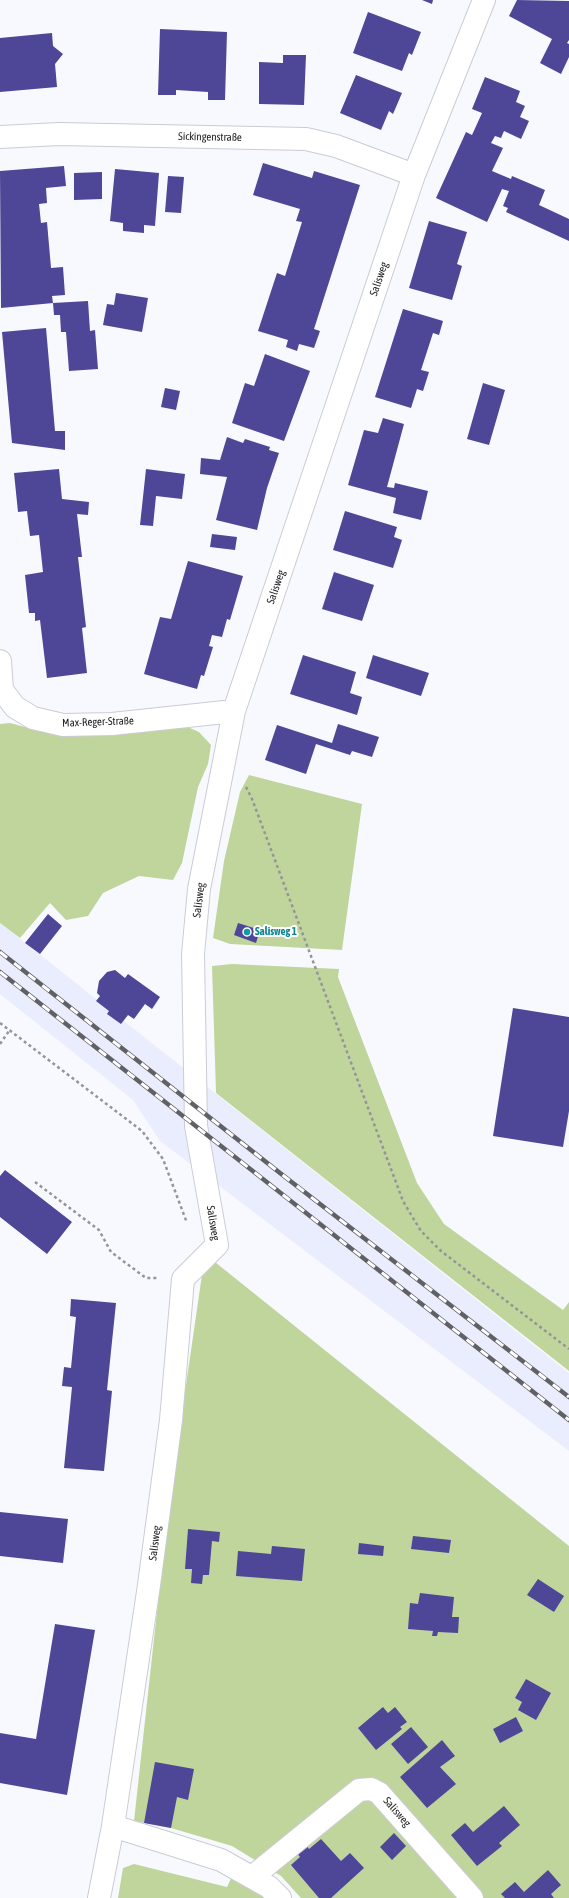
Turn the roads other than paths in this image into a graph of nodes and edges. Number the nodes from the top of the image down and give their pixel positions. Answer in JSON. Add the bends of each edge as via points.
{"nodes":[{"id":1,"x":484,"y":0,"type":"edge"},
{"id":2,"x":0,"y":137,"type":"edge"},
{"id":3,"x":414,"y":175,"type":"junction"},
{"id":4,"x":0,"y":661,"type":"edge"},
{"id":5,"x":234,"y":711,"type":"junction"},
{"id":6,"x":113,"y":1826,"type":"junction"},
{"id":7,"x":252,"y":1877,"type":"junction"},
{"id":8,"x":99,"y":1898,"type":"edge"},
{"id":9,"x":280,"y":1898,"type":"edge"},
{"id":10,"x":472,"y":1898,"type":"edge"}],
"edges":[{"from":1,"to":3,"type":"street","name":"Salisweg"},
{"from":2,"to":3,"type":"street","name":"Sickingenstraße","via":[[59,134],[306,139],[336,146]]},
{"from":3,"to":5,"type":"street","name":"Salisweg"},
{"from":4,"to":5,"type":"street","name":"Max-Reger-Straße","via":[[2,690],[15,707],[33,718],[63,725],[112,724]]},
{"from":5,"to":6,"type":"street","name":"Salisweg","via":[[199,889],[193,954],[196,1126],[217,1245],[183,1279],[171,1420],[150,1585]]},
{"from":6,"to":7,"type":"street","via":[[221,1860]]},
{"from":6,"to":8,"type":"street","name":"Salisweg"},
{"from":7,"to":9,"type":"street","via":[[269,1887]]},
{"from":7,"to":10,"type":"street","name":"Salisweg","via":[[359,1790],[371,1789],[379,1792]]}]}
